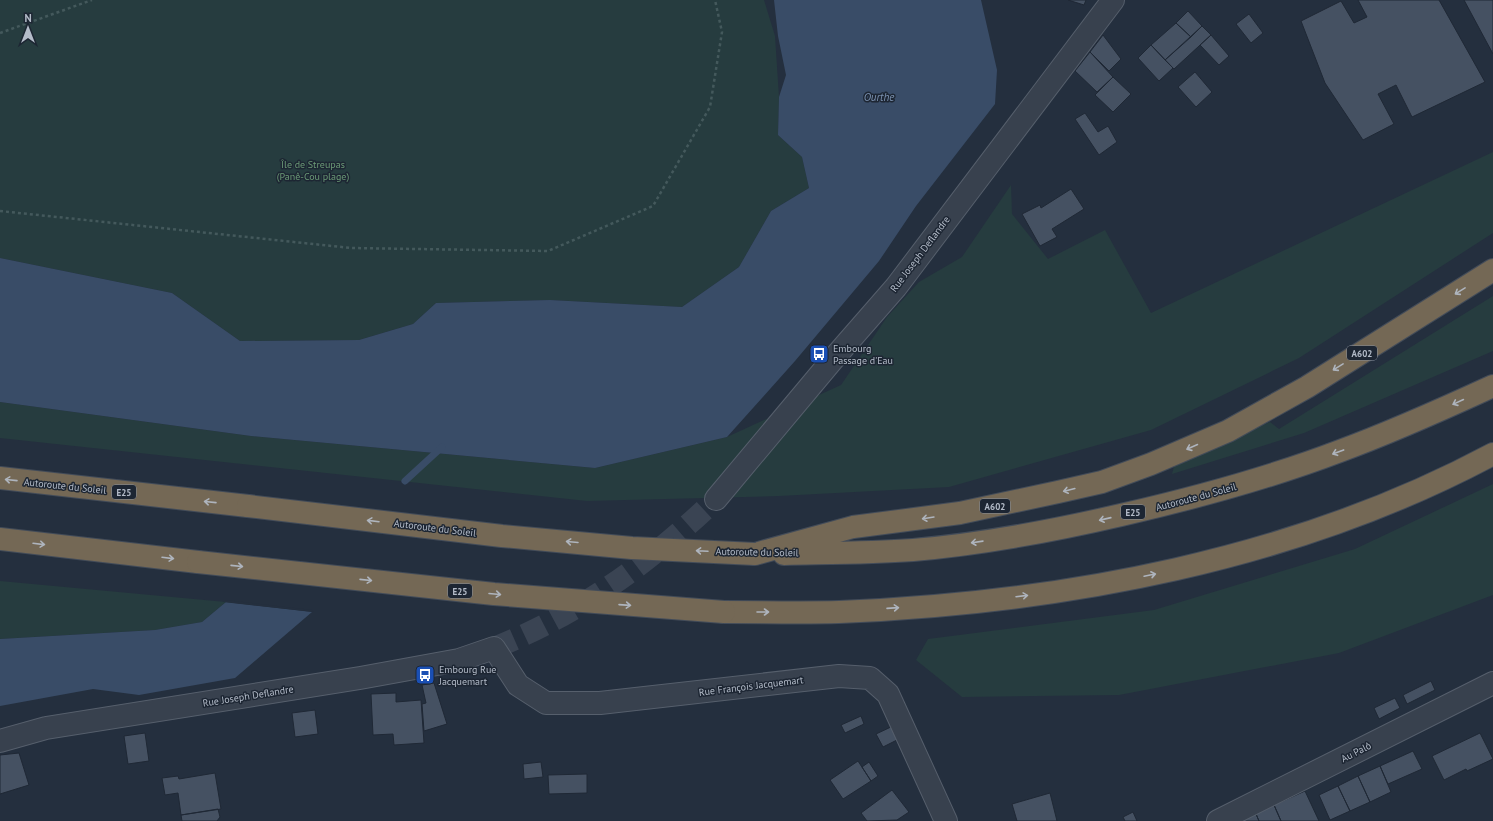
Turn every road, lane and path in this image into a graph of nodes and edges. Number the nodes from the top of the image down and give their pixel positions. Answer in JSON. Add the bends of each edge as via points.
{"nodes":[{"id":1,"x":92,"y":0,"type":"edge"},
{"id":2,"x":715,"y":0,"type":"edge"},
{"id":3,"x":1113,"y":0,"type":"edge"},
{"id":4,"x":0,"y":34,"type":"edge"},
{"id":5,"x":0,"y":211,"type":"edge"},
{"id":6,"x":1493,"y":270,"type":"edge"},
{"id":7,"x":1493,"y":386,"type":"edge"},
{"id":8,"x":1493,"y":454,"type":"edge"},
{"id":9,"x":0,"y":478,"type":"edge"},
{"id":10,"x":716,"y":499,"type":"tunnel mouth"},
{"id":11,"x":0,"y":539,"type":"edge"},
{"id":12,"x":755,"y":554,"type":"junction"},
{"id":13,"x":494,"y":648,"type":"joint"},
{"id":14,"x":1493,"y":683,"type":"edge"},
{"id":15,"x":0,"y":741,"type":"edge"},
{"id":16,"x":946,"y":821,"type":"edge"},
{"id":17,"x":1218,"y":821,"type":"edge"}],
"edges":[{"from":1,"to":4,"type":"path"},
{"from":2,"to":5,"type":"path","via":[[722,32],[710,107],[653,206],[548,251],[352,248]]},
{"from":3,"to":10,"type":"street","name":"Rue Joseph Deflandre","via":[[896,287]]},
{"from":6,"to":12,"type":"highway","number":"A602","one_way":true,"via":[[1307,387],[1228,431],[1151,464],[1102,482],[960,513],[853,527]]},
{"from":7,"to":12,"type":"highway","name":"Autoroute du Soleil","number":"E25","one_way":true,"via":[[1388,433],[1286,470],[1226,489],[1095,521],[1032,534],[915,550]]},
{"from":11,"to":8,"type":"highway","number":"E25","one_way":true,"bridge":true,"via":[[494,594],[724,612],[838,612],[950,605],[1055,592],[1150,575],[1246,552],[1360,514]]},
{"from":12,"to":9,"type":"highway","name":"Autoroute du Soleil","number":"E25","one_way":true,"bridge":true,"via":[[632,548],[502,536]]},
{"from":13,"to":15,"type":"street","name":"Rue Joseph Deflandre","via":[[459,660],[46,728]]},
{"from":13,"to":16,"type":"street","name":"Rue François Jacquemart","via":[[518,685],[546,703],[600,703],[839,676],[870,678],[888,694]]},
{"from":14,"to":17,"type":"street","name":"Au Palô"}]}
